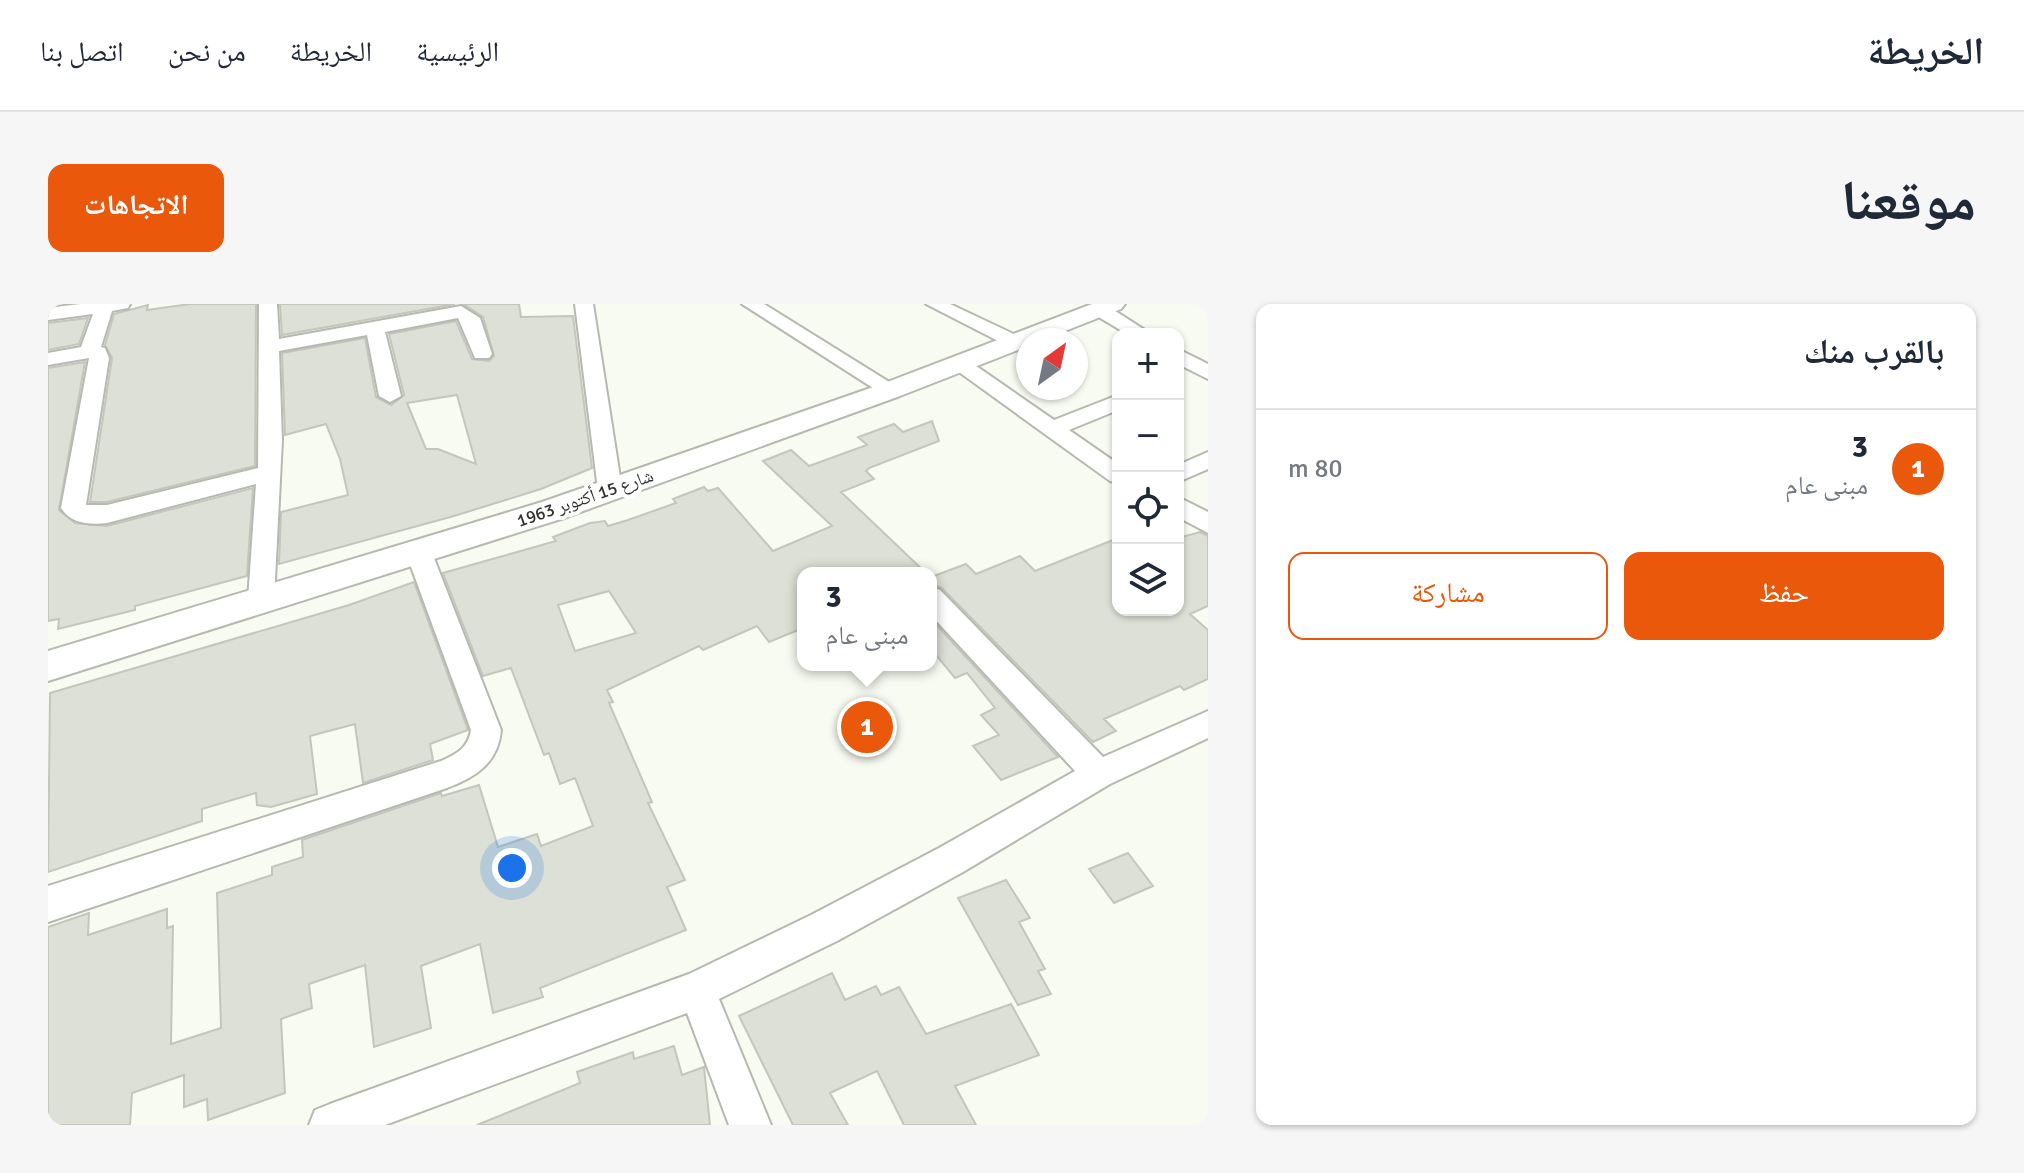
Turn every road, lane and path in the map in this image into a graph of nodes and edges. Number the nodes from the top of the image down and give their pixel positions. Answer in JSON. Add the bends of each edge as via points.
{"nodes":[{"id":1,"x":268,"y":304,"type":"edge"},
{"id":2,"x":584,"y":304,"type":"edge"},
{"id":3,"x":751,"y":304,"type":"edge"},
{"id":4,"x":935,"y":304,"type":"edge"},
{"id":5,"x":110,"y":305,"type":"edge"},
{"id":6,"x":1106,"y":307,"type":"edge"},
{"id":7,"x":48,"y":314,"type":"edge"},
{"id":8,"x":1133,"y":328,"type":"edge"},
{"id":9,"x":375,"y":329,"type":"junction"},
{"id":10,"x":1015,"y":342,"type":"junction"},
{"id":11,"x":268,"y":347,"type":"junction"},
{"id":12,"x":90,"y":351,"type":"junction"},
{"id":13,"x":482,"y":354,"type":"dead end"},
{"id":14,"x":48,"y":359,"type":"edge"},
{"id":15,"x":1184,"y":359,"type":"edge"},
{"id":16,"x":959,"y":363,"type":"junction"},
{"id":17,"x":1204,"y":371,"type":"edge"},
{"id":18,"x":1184,"y":376,"type":"edge"},
{"id":19,"x":891,"y":390,"type":"junction"},
{"id":20,"x":390,"y":396,"type":"dead end"},
{"id":21,"x":1112,"y":404,"type":"edge"},
{"id":22,"x":1053,"y":428,"type":"junction"},
{"id":23,"x":1208,"y":460,"type":"edge"},
{"id":24,"x":1114,"y":472,"type":"edge"},
{"id":25,"x":1182,"y":472,"type":"edge"},
{"id":26,"x":268,"y":473,"type":"junction"},
{"id":27,"x":610,"y":490,"type":"junction"},
{"id":28,"x":1184,"y":509,"type":"edge"},
{"id":29,"x":1208,"y":524,"type":"edge"},
{"id":30,"x":419,"y":553,"type":"junction"},
{"id":31,"x":261,"y":600,"type":"junction"},
{"id":32,"x":937,"y":603,"type":"edge"},
{"id":33,"x":48,"y":666,"type":"edge"},
{"id":34,"x":1208,"y":724,"type":"edge"},
{"id":35,"x":1099,"y":774,"type":"junction"},
{"id":36,"x":48,"y":904,"type":"edge"},
{"id":37,"x":697,"y":990,"type":"junction"},
{"id":38,"x":330,"y":1125,"type":"edge"},
{"id":39,"x":750,"y":1125,"type":"edge"}],
"edges":[{"from":1,"to":11,"type":"street"},
{"from":2,"to":27,"type":"street"},
{"from":3,"to":19,"type":"street"},
{"from":4,"to":10,"type":"street"},
{"from":5,"to":7,"type":"street"},
{"from":5,"to":12,"type":"street"},
{"from":6,"to":8,"type":"street"},
{"from":6,"to":10,"type":"street","name":"شارع 15 أكتوبر 1963"},
{"from":9,"to":11,"type":"street"},
{"from":9,"to":13,"type":"street","via":[[464,312]]},
{"from":9,"to":20,"type":"street"},
{"from":10,"to":16,"type":"street","name":"شارع 15 أكتوبر 1963"},
{"from":11,"to":26,"type":"street"},
{"from":12,"to":14,"type":"street"},
{"from":12,"to":26,"type":"street","via":[[99,355],[74,497],[73,508],[80,514],[107,514]]},
{"from":15,"to":17,"type":"street"},
{"from":16,"to":19,"type":"street","name":"شارع 15 أكتوبر 1963"},
{"from":16,"to":22,"type":"street"},
{"from":17,"to":18,"type":"street"},
{"from":19,"to":27,"type":"street","name":"شارع 15 أكتوبر 1963"},
{"from":21,"to":22,"type":"street"},
{"from":22,"to":24,"type":"street"},
{"from":23,"to":25,"type":"street"},
{"from":26,"to":31,"type":"street"},
{"from":27,"to":30,"type":"street","name":"شارع 15 أكتوبر 1963"},
{"from":28,"to":29,"type":"street"},
{"from":30,"to":31,"type":"street","name":"شارع 15 أكتوبر 1963"},
{"from":30,"to":36,"type":"street","via":[[486,730],[480,755],[447,774]]},
{"from":31,"to":33,"type":"street","name":"شارع 15 أكتوبر 1963"},
{"from":32,"to":35,"type":"street"},
{"from":34,"to":35,"type":"street"},
{"from":35,"to":37,"type":"street","via":[[866,905]]},
{"from":37,"to":38,"type":"street"},
{"from":37,"to":39,"type":"street"}]}
